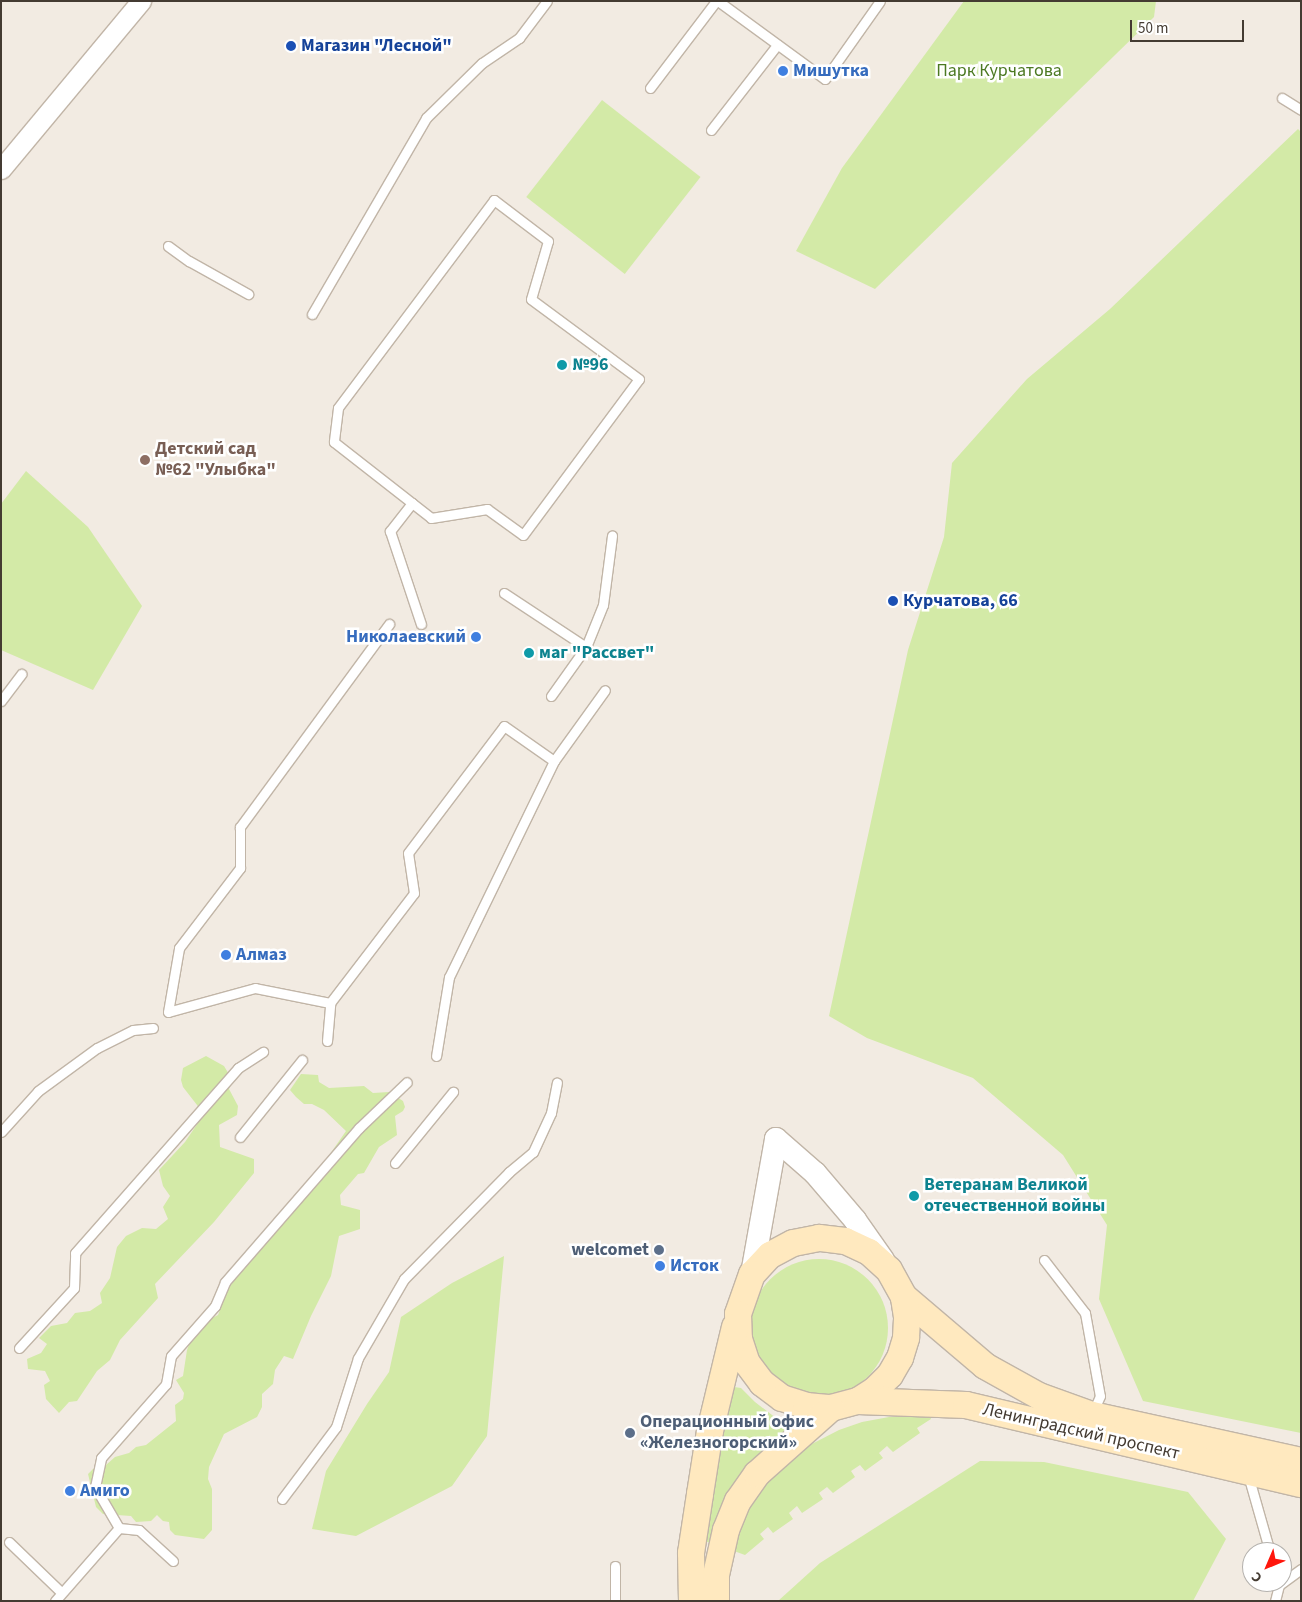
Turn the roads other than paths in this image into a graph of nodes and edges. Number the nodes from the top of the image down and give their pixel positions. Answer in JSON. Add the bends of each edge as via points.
{"nodes":[{"id":1,"x":141,"y":1,"type":"edge"},
{"id":2,"x":547,"y":1,"type":"edge"},
{"id":3,"x":717,"y":1,"type":"edge"},
{"id":4,"x":880,"y":1,"type":"edge"},
{"id":5,"x":777,"y":45,"type":"junction"},
{"id":6,"x":650,"y":88,"type":"dead end"},
{"id":7,"x":1282,"y":98,"type":"dead end"},
{"id":8,"x":1301,"y":110,"type":"edge"},
{"id":9,"x":711,"y":130,"type":"dead end"},
{"id":10,"x":1,"y":169,"type":"edge"},
{"id":11,"x":168,"y":246,"type":"dead end"},
{"id":12,"x":248,"y":294,"type":"dead end"},
{"id":13,"x":312,"y":314,"type":"dead end"},
{"id":14,"x":412,"y":503,"type":"junction"},
{"id":15,"x":612,"y":536,"type":"dead end"},
{"id":16,"x":504,"y":593,"type":"dead end"},
{"id":17,"x":389,"y":624,"type":"dead end"},
{"id":18,"x":422,"y":624,"type":"dead end"},
{"id":19,"x":586,"y":647,"type":"junction"},
{"id":20,"x":21,"y":674,"type":"dead end"},
{"id":21,"x":605,"y":690,"type":"dead end"},
{"id":22,"x":551,"y":696,"type":"dead end"},
{"id":23,"x":1,"y":701,"type":"edge"},
{"id":24,"x":554,"y":760,"type":"junction"},
{"id":25,"x":330,"y":1003,"type":"junction"},
{"id":26,"x":153,"y":1028,"type":"dead end"},
{"id":27,"x":327,"y":1041,"type":"dead end"},
{"id":28,"x":263,"y":1052,"type":"dead end"},
{"id":29,"x":436,"y":1056,"type":"dead end"},
{"id":30,"x":302,"y":1060,"type":"dead end"},
{"id":31,"x":407,"y":1082,"type":"dead end"},
{"id":32,"x":557,"y":1083,"type":"dead end"},
{"id":33,"x":453,"y":1092,"type":"dead end"},
{"id":34,"x":1,"y":1132,"type":"edge"},
{"id":35,"x":240,"y":1137,"type":"dead end"},
{"id":36,"x":395,"y":1163,"type":"dead end"},
{"id":37,"x":1044,"y":1260,"type":"dead end"},
{"id":38,"x":889,"y":1270,"type":"junction"},
{"id":39,"x":752,"y":1274,"type":"junction"},
{"id":40,"x":904,"y":1297,"type":"junction"},
{"id":41,"x":738,"y":1314,"type":"junction"},
{"id":42,"x":19,"y":1348,"type":"dead end"},
{"id":43,"x":858,"y":1400,"type":"junction"},
{"id":44,"x":831,"y":1408,"type":"junction"},
{"id":45,"x":1092,"y":1415,"type":"junction"},
{"id":46,"x":1301,"y":1461,"type":"edge"},
{"id":47,"x":1247,"y":1472,"type":"junction"},
{"id":48,"x":1301,"y":1484,"type":"edge"},
{"id":49,"x":282,"y":1499,"type":"dead end"},
{"id":50,"x":119,"y":1528,"type":"junction"},
{"id":51,"x":9,"y":1542,"type":"dead end"},
{"id":52,"x":1267,"y":1542,"type":"edge"},
{"id":53,"x":173,"y":1561,"type":"dead end"},
{"id":54,"x":615,"y":1566,"type":"dead end"},
{"id":55,"x":61,"y":1592,"type":"junction"},
{"id":56,"x":55,"y":1601,"type":"edge"},
{"id":57,"x":615,"y":1601,"type":"edge"},
{"id":58,"x":692,"y":1601,"type":"edge"},
{"id":59,"x":716,"y":1601,"type":"edge"}],
"edges":[{"from":1,"to":10,"type":"street"},
{"from":2,"to":13,"type":"lane","via":[[520,38],[482,64],[426,118]]},
{"from":3,"to":5,"type":"lane"},
{"from":3,"to":6,"type":"lane"},
{"from":4,"to":5,"type":"lane","via":[[826,79]]},
{"from":5,"to":9,"type":"lane"},
{"from":7,"to":8,"type":"lane"},
{"from":11,"to":12,"type":"lane"},
{"from":14,"to":14,"type":"lane","via":[[431,518],[487,509],[523,535],[639,380],[531,299],[548,241],[494,200],[338,408],[334,442]]},
{"from":14,"to":18,"type":"lane","via":[[390,532]]},
{"from":15,"to":19,"type":"lane","via":[[604,605]]},
{"from":16,"to":19,"type":"lane"},
{"from":17,"to":25,"type":"lane","via":[[240,827],[240,868],[179,948],[168,1012],[255,988]]},
{"from":19,"to":22,"type":"lane"},
{"from":20,"to":23,"type":"lane"},
{"from":21,"to":24,"type":"lane"},
{"from":24,"to":25,"type":"lane","via":[[504,726],[408,853],[414,893]]},
{"from":24,"to":29,"type":"lane","via":[[449,977]]},
{"from":25,"to":27,"type":"lane"},
{"from":26,"to":34,"type":"lane","via":[[132,1030],[97,1048],[38,1091]]},
{"from":28,"to":42,"type":"lane","via":[[238,1068],[75,1253],[74,1288]]},
{"from":30,"to":35,"type":"lane"},
{"from":31,"to":50,"type":"lane","via":[[359,1128],[225,1282],[215,1306],[171,1356],[166,1384],[101,1458],[95,1487]]},
{"from":32,"to":49,"type":"lane","via":[[551,1113],[533,1152],[509,1172],[404,1279],[358,1358],[336,1427]]},
{"from":33,"to":36,"type":"lane"},
{"from":37,"to":45,"type":"lane","via":[[1085,1313],[1100,1396]]},
{"from":38,"to":39,"type":"main road","via":[[861,1248],[845,1241],[819,1238],[793,1243],[770,1255]]},
{"from":38,"to":39,"type":"street","via":[[849,1213],[815,1173],[776,1139]]},
{"from":38,"to":40,"type":"main road"},
{"from":39,"to":41,"type":"main road"},
{"from":40,"to":43,"type":"main road","via":[[908,1317],[900,1358],[890,1375],[875,1390]]},
{"from":40,"to":45,"type":"main road","name":"Ленинградский проспект","via":[[984,1366],[1040,1396]]},
{"from":41,"to":44,"type":"main road","via":[[739,1339],[747,1363],[762,1383],[782,1398],[798,1404]]},
{"from":41,"to":58,"type":"main road","via":[[710,1431],[691,1553]]},
{"from":43,"to":44,"type":"main road"},
{"from":43,"to":47,"type":"main road","name":"Ленинградский проспект","via":[[966,1405]]},
{"from":44,"to":59,"type":"main road","via":[[757,1474],[738,1501],[726,1530],[717,1568]]},
{"from":45,"to":46,"type":"main road","name":"Ленинградский проспект"},
{"from":47,"to":48,"type":"main road","name":"Ленинградский проспект"},
{"from":47,"to":52,"type":"lane"},
{"from":50,"to":53,"type":"lane","via":[[139,1530]]},
{"from":50,"to":55,"type":"lane"},
{"from":51,"to":55,"type":"lane"},
{"from":54,"to":57,"type":"lane"},
{"from":55,"to":56,"type":"lane"}]}
